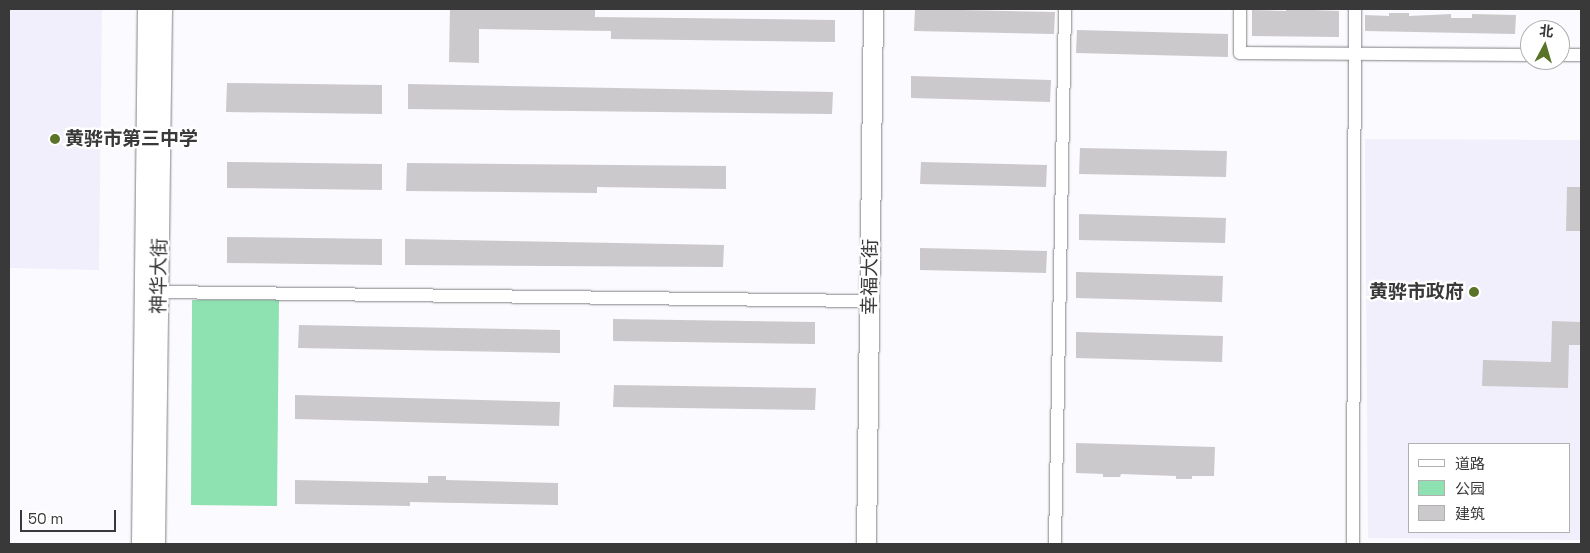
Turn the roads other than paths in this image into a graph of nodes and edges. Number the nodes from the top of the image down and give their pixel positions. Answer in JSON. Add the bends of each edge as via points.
{"nodes":[{"id":1,"x":147,"y":9,"type":"edge"},
{"id":2,"x":162,"y":9,"type":"edge"},
{"id":3,"x":873,"y":9,"type":"edge"},
{"id":4,"x":1064,"y":9,"type":"edge"},
{"id":5,"x":1240,"y":9,"type":"edge"},
{"id":6,"x":1355,"y":9,"type":"edge"},
{"id":7,"x":1354,"y":52,"type":"junction"},
{"id":8,"x":1520,"y":55,"type":"edge"},
{"id":9,"x":158,"y":292,"type":"junction"},
{"id":10,"x":870,"y":301,"type":"junction"},
{"id":11,"x":141,"y":544,"type":"edge"},
{"id":12,"x":155,"y":544,"type":"edge"},
{"id":13,"x":866,"y":544,"type":"edge"},
{"id":14,"x":1055,"y":544,"type":"edge"},
{"id":15,"x":1353,"y":544,"type":"edge"}],
"edges":[{"from":1,"to":11,"type":"main road","name":"神华大街"},
{"from":2,"to":9,"type":"main road","name":"神华大街"},
{"from":3,"to":10,"type":"main road","name":"幸福大街"},
{"from":4,"to":14,"type":"street"},
{"from":5,"to":7,"type":"street","via":[[1240,53]]},
{"from":6,"to":7,"type":"street"},
{"from":7,"to":8,"type":"street"},
{"from":7,"to":15,"type":"street"},
{"from":9,"to":10,"type":"street"},
{"from":9,"to":12,"type":"main road","name":"神华大街"},
{"from":10,"to":13,"type":"main road","name":"幸福大街"}]}
